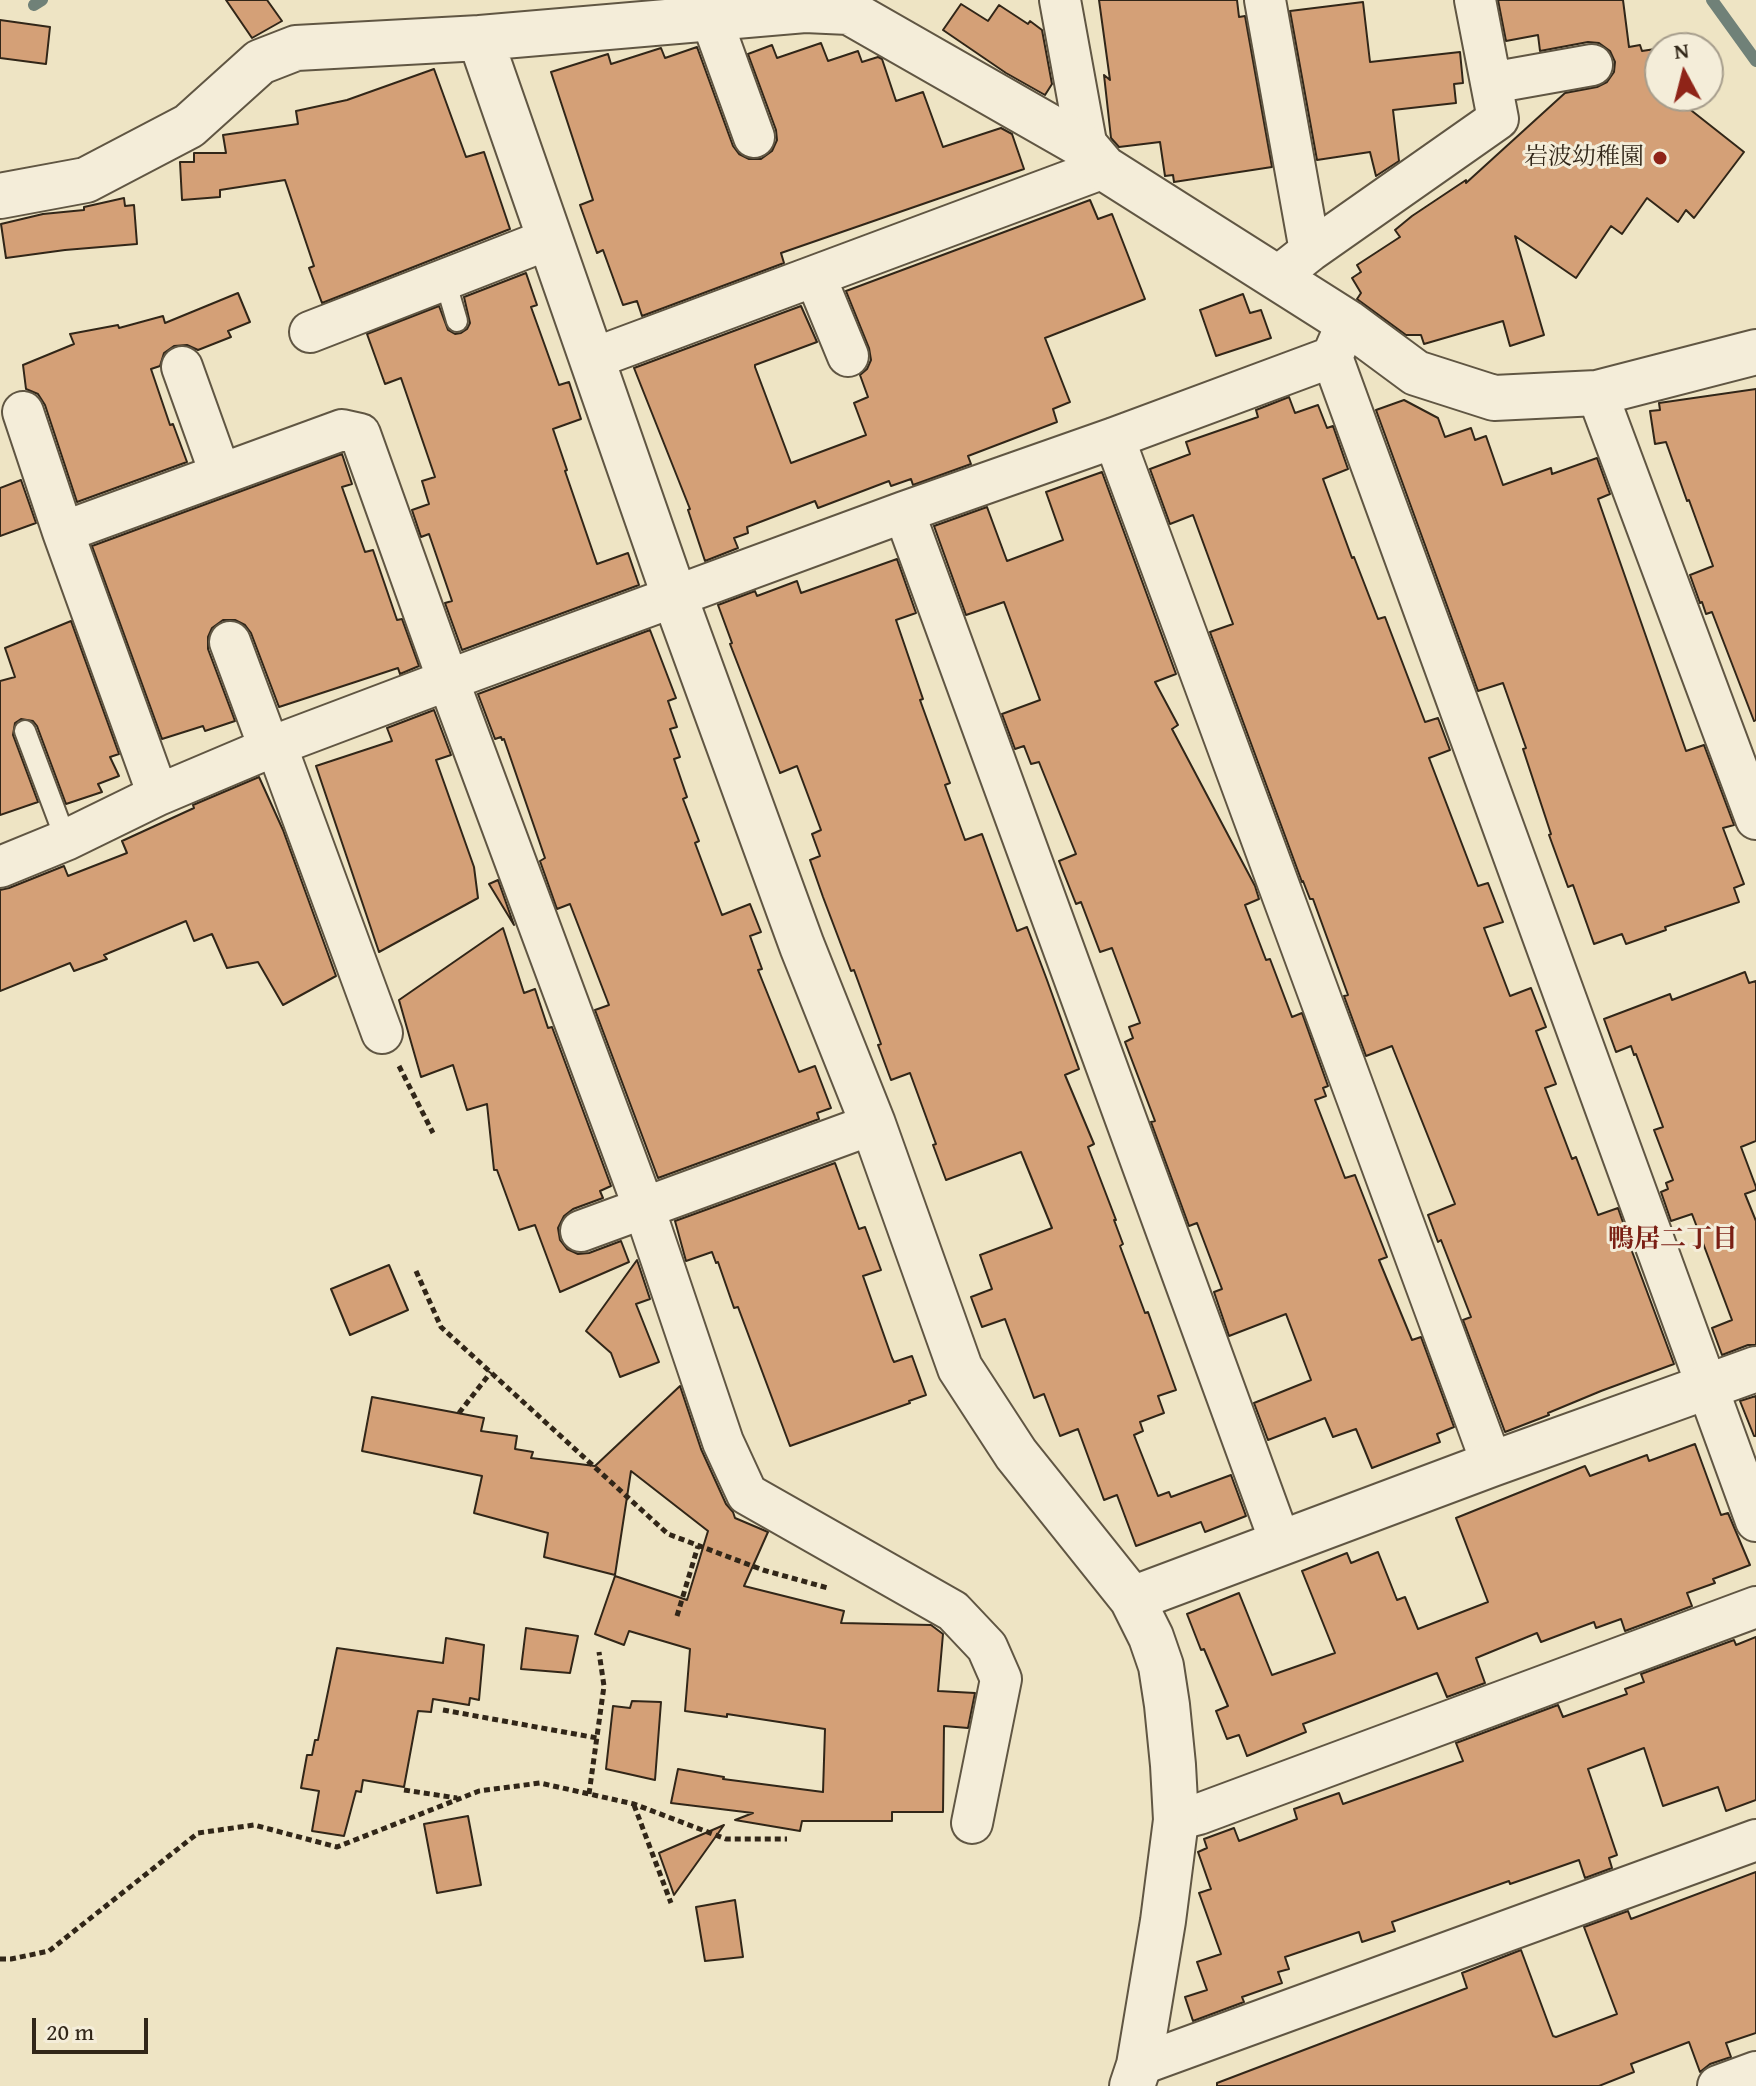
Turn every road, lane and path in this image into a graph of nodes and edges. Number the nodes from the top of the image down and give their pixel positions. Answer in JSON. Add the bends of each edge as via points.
{"nodes":[{"id":1,"x":1060,"y":0,"type":"edge"},
{"id":2,"x":1265,"y":0,"type":"edge"},
{"id":3,"x":1475,"y":0,"type":"edge"},
{"id":4,"x":806,"y":5,"type":"edge"},
{"id":5,"x":711,"y":18,"type":"junction"},
{"id":6,"x":480,"y":38,"type":"junction"},
{"id":7,"x":1592,"y":65,"type":"dead end"},
{"id":8,"x":1491,"y":83,"type":"junction"},
{"id":9,"x":754,"y":137,"type":"dead end"},
{"id":10,"x":1096,"y":158,"type":"junction"},
{"id":11,"x":0,"y":196,"type":"edge"},
{"id":12,"x":549,"y":239,"type":"junction"},
{"id":13,"x":1294,"y":264,"type":"junction"},
{"id":14,"x":815,"y":276,"type":"junction"},
{"id":15,"x":445,"y":280,"type":"junction"},
{"id":16,"x":457,"y":321,"type":"dead end"},
{"id":17,"x":310,"y":332,"type":"dead end"},
{"id":18,"x":1339,"y":340,"type":"junction"},
{"id":19,"x":1756,"y":352,"type":"edge"},
{"id":20,"x":848,"y":356,"type":"dead end"},
{"id":21,"x":592,"y":359,"type":"junction"},
{"id":22,"x":182,"y":367,"type":"dead end"},
{"id":23,"x":1597,"y":393,"type":"junction"},
{"id":24,"x":23,"y":412,"type":"dead end"},
{"id":25,"x":1114,"y":438,"type":"junction"},
{"id":26,"x":220,"y":473,"type":"junction"},
{"id":27,"x":904,"y":512,"type":"junction"},
{"id":28,"x":63,"y":532,"type":"junction"},
{"id":29,"x":674,"y":595,"type":"junction"},
{"id":30,"x":230,"y":642,"type":"dead end"},
{"id":31,"x":448,"y":680,"type":"junction"},
{"id":32,"x":25,"y":731,"type":"dead end"},
{"id":33,"x":276,"y":745,"type":"junction"},
{"id":34,"x":158,"y":795,"type":"junction"},
{"id":35,"x":1756,"y":819,"type":"edge"},
{"id":36,"x":66,"y":840,"type":"junction"},
{"id":37,"x":0,"y":867,"type":"edge"},
{"id":38,"x":382,"y":1033,"type":"joint"},
{"id":39,"x":873,"y":1124,"type":"junction"},
{"id":40,"x":433,"y":1133,"type":"dead end"},
{"id":41,"x":644,"y":1208,"type":"junction"},
{"id":42,"x":581,"y":1231,"type":"dead end"},
{"id":43,"x":416,"y":1271,"type":"dead end"},
{"id":44,"x":1756,"y":1369,"type":"edge"},
{"id":45,"x":491,"y":1372,"type":"junction"},
{"id":46,"x":1707,"y":1386,"type":"junction"},
{"id":47,"x":459,"y":1413,"type":"dead end"},
{"id":48,"x":1492,"y":1464,"type":"junction"},
{"id":49,"x":1756,"y":1521,"type":"edge"},
{"id":50,"x":1281,"y":1544,"type":"junction"},
{"id":51,"x":698,"y":1546,"type":"junction"},
{"id":52,"x":836,"y":1590,"type":"dead end"},
{"id":53,"x":1132,"y":1599,"type":"junction"},
{"id":54,"x":1756,"y":1607,"type":"edge"},
{"id":55,"x":677,"y":1616,"type":"dead end"},
{"id":56,"x":599,"y":1652,"type":"dead end"},
{"id":57,"x":443,"y":1710,"type":"dead end"},
{"id":58,"x":597,"y":1738,"type":"junction"},
{"id":59,"x":404,"y":1790,"type":"dead end"},
{"id":60,"x":589,"y":1794,"type":"junction"},
{"id":61,"x":458,"y":1798,"type":"junction"},
{"id":62,"x":634,"y":1804,"type":"junction"},
{"id":63,"x":1176,"y":1820,"type":"junction"},
{"id":64,"x":972,"y":1823,"type":"dead end"},
{"id":65,"x":787,"y":1839,"type":"dead end"},
{"id":66,"x":1756,"y":1840,"type":"edge"},
{"id":67,"x":671,"y":1903,"type":"dead end"},
{"id":68,"x":0,"y":1959,"type":"edge"},
{"id":69,"x":1756,"y":2072,"type":"edge"},
{"id":70,"x":1136,"y":2075,"type":"edge"},
{"id":71,"x":1718,"y":2086,"type":"edge"}],
"edges":[{"from":1,"to":10,"type":"street"},
{"from":2,"to":13,"type":"street"},
{"from":3,"to":8,"type":"street"},
{"from":4,"to":5,"type":"street"},
{"from":4,"to":10,"type":"street","via":[[849,12]]},
{"from":5,"to":6,"type":"street"},
{"from":5,"to":9,"type":"street"},
{"from":6,"to":11,"type":"street","via":[[296,48],[260,62],[189,126],[86,180]]},
{"from":6,"to":12,"type":"street"},
{"from":7,"to":8,"type":"street"},
{"from":8,"to":13,"type":"street","via":[[1498,119]]},
{"from":10,"to":13,"type":"street"},
{"from":10,"to":14,"type":"street"},
{"from":12,"to":15,"type":"street"},
{"from":12,"to":21,"type":"street"},
{"from":13,"to":18,"type":"street"},
{"from":14,"to":20,"type":"street"},
{"from":14,"to":21,"type":"street"},
{"from":15,"to":16,"type":"lane"},
{"from":15,"to":17,"type":"street"},
{"from":18,"to":23,"type":"street","via":[[1494,398]]},
{"from":18,"to":25,"type":"street"},
{"from":18,"to":46,"type":"street"},
{"from":19,"to":23,"type":"street"},
{"from":21,"to":29,"type":"street"},
{"from":22,"to":26,"type":"street"},
{"from":23,"to":35,"type":"street"},
{"from":24,"to":28,"type":"street"},
{"from":25,"to":27,"type":"street"},
{"from":25,"to":48,"type":"street"},
{"from":26,"to":28,"type":"street"},
{"from":26,"to":31,"type":"street","via":[[342,430],[360,434]]},
{"from":27,"to":29,"type":"street"},
{"from":27,"to":50,"type":"street"},
{"from":28,"to":34,"type":"street"},
{"from":29,"to":31,"type":"street"},
{"from":29,"to":39,"type":"street"},
{"from":30,"to":33,"type":"street","via":[[266,739]]},
{"from":31,"to":33,"type":"street"},
{"from":31,"to":41,"type":"street"},
{"from":32,"to":36,"type":"lane"},
{"from":33,"to":34,"type":"street"},
{"from":33,"to":38,"type":"street"},
{"from":34,"to":36,"type":"street"},
{"from":36,"to":37,"type":"street"},
{"from":38,"to":40,"type":"path"},
{"from":39,"to":41,"type":"street"},
{"from":39,"to":53,"type":"street","via":[[960,1368],[1016,1454]]},
{"from":41,"to":42,"type":"street"},
{"from":41,"to":64,"type":"street","via":[[723,1442],[747,1494],[953,1611],[987,1647],[1001,1679]]},
{"from":43,"to":45,"type":"path","via":[[441,1327]]},
{"from":44,"to":46,"type":"street"},
{"from":45,"to":47,"type":"path"},
{"from":45,"to":51,"type":"path","via":[[668,1534]]},
{"from":46,"to":48,"type":"street"},
{"from":46,"to":49,"type":"street"},
{"from":48,"to":50,"type":"street"},
{"from":50,"to":53,"type":"street"},
{"from":51,"to":52,"type":"path"},
{"from":51,"to":55,"type":"path"},
{"from":53,"to":63,"type":"street","via":[[1161,1666]]},
{"from":54,"to":63,"type":"street"},
{"from":56,"to":58,"type":"path","via":[[604,1686]]},
{"from":57,"to":58,"type":"path"},
{"from":58,"to":60,"type":"path"},
{"from":59,"to":61,"type":"path"},
{"from":60,"to":61,"type":"path","via":[[540,1783]]},
{"from":60,"to":62,"type":"path"},
{"from":61,"to":68,"type":"path","via":[[337,1847],[254,1825],[198,1833],[49,1951]]},
{"from":62,"to":65,"type":"path","via":[[726,1839]]},
{"from":62,"to":67,"type":"path"},
{"from":63,"to":70,"type":"street"},
{"from":66,"to":70,"type":"street"},
{"from":69,"to":71,"type":"street"}]}
